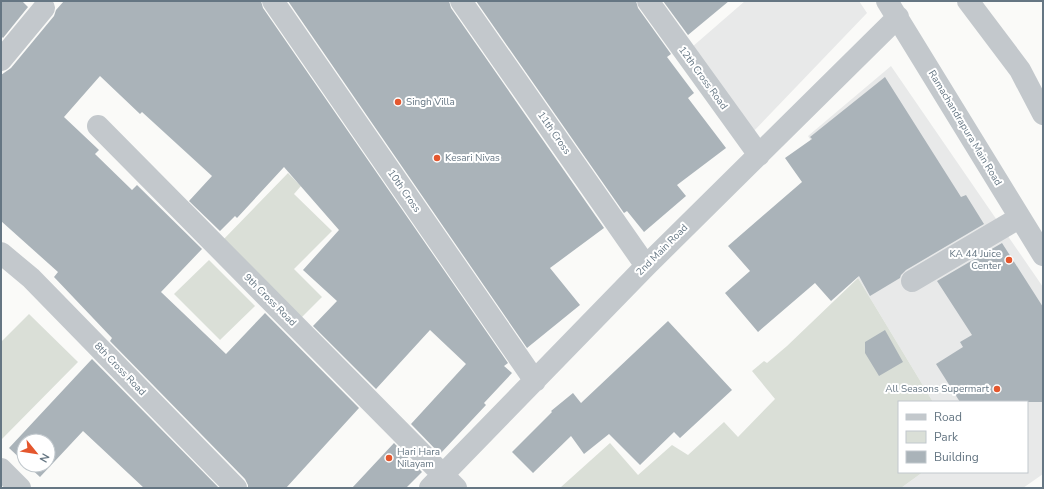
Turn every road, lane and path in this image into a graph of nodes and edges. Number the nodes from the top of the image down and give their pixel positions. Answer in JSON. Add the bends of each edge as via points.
{"nodes":[{"id":1,"x":272,"y":1,"type":"edge"},
{"id":2,"x":462,"y":1,"type":"edge"},
{"id":3,"x":648,"y":1,"type":"edge"},
{"id":4,"x":968,"y":1,"type":"edge"},
{"id":5,"x":44,"y":8,"type":"dead end"},
{"id":6,"x":893,"y":9,"type":"edge"},
{"id":7,"x":1,"y":60,"type":"edge"},
{"id":8,"x":1043,"y":114,"type":"edge"},
{"id":9,"x":98,"y":126,"type":"dead end"},
{"id":10,"x":759,"y":155,"type":"junction"},
{"id":11,"x":1019,"y":218,"type":"junction"},
{"id":12,"x":1,"y":253,"type":"edge"},
{"id":13,"x":1043,"y":255,"type":"edge"},
{"id":14,"x":646,"y":266,"type":"junction"},
{"id":15,"x":912,"y":281,"type":"dead end"},
{"id":16,"x":535,"y":381,"type":"junction"},
{"id":17,"x":1,"y":469,"type":"edge"},
{"id":18,"x":443,"y":484,"type":"edge"},
{"id":19,"x":20,"y":488,"type":"edge"},
{"id":20,"x":236,"y":488,"type":"edge"}],
"edges":[{"from":1,"to":16,"type":"street","name":"10th Cross"},
{"from":2,"to":14,"type":"street","name":"11th Cross"},
{"from":3,"to":10,"type":"street","name":"12th Cross Road"},
{"from":4,"to":8,"type":"street","via":[[1020,70]]},
{"from":5,"to":7,"type":"street"},
{"from":6,"to":10,"type":"street","name":"2nd Main Road"},
{"from":6,"to":11,"type":"street","name":"Ramachandrapura Main Road"},
{"from":9,"to":18,"type":"street","name":"9th Cross Road"},
{"from":10,"to":14,"type":"street","name":"2nd Main Road"},
{"from":11,"to":13,"type":"street","name":"Ramachandrapura Main Road"},
{"from":11,"to":15,"type":"street"},
{"from":12,"to":20,"type":"street","name":"8th Cross Road","via":[[32,278]]},
{"from":14,"to":16,"type":"street","name":"2nd Main Road"},
{"from":16,"to":18,"type":"street","name":"2nd Main Road"},
{"from":17,"to":19,"type":"street"}]}
